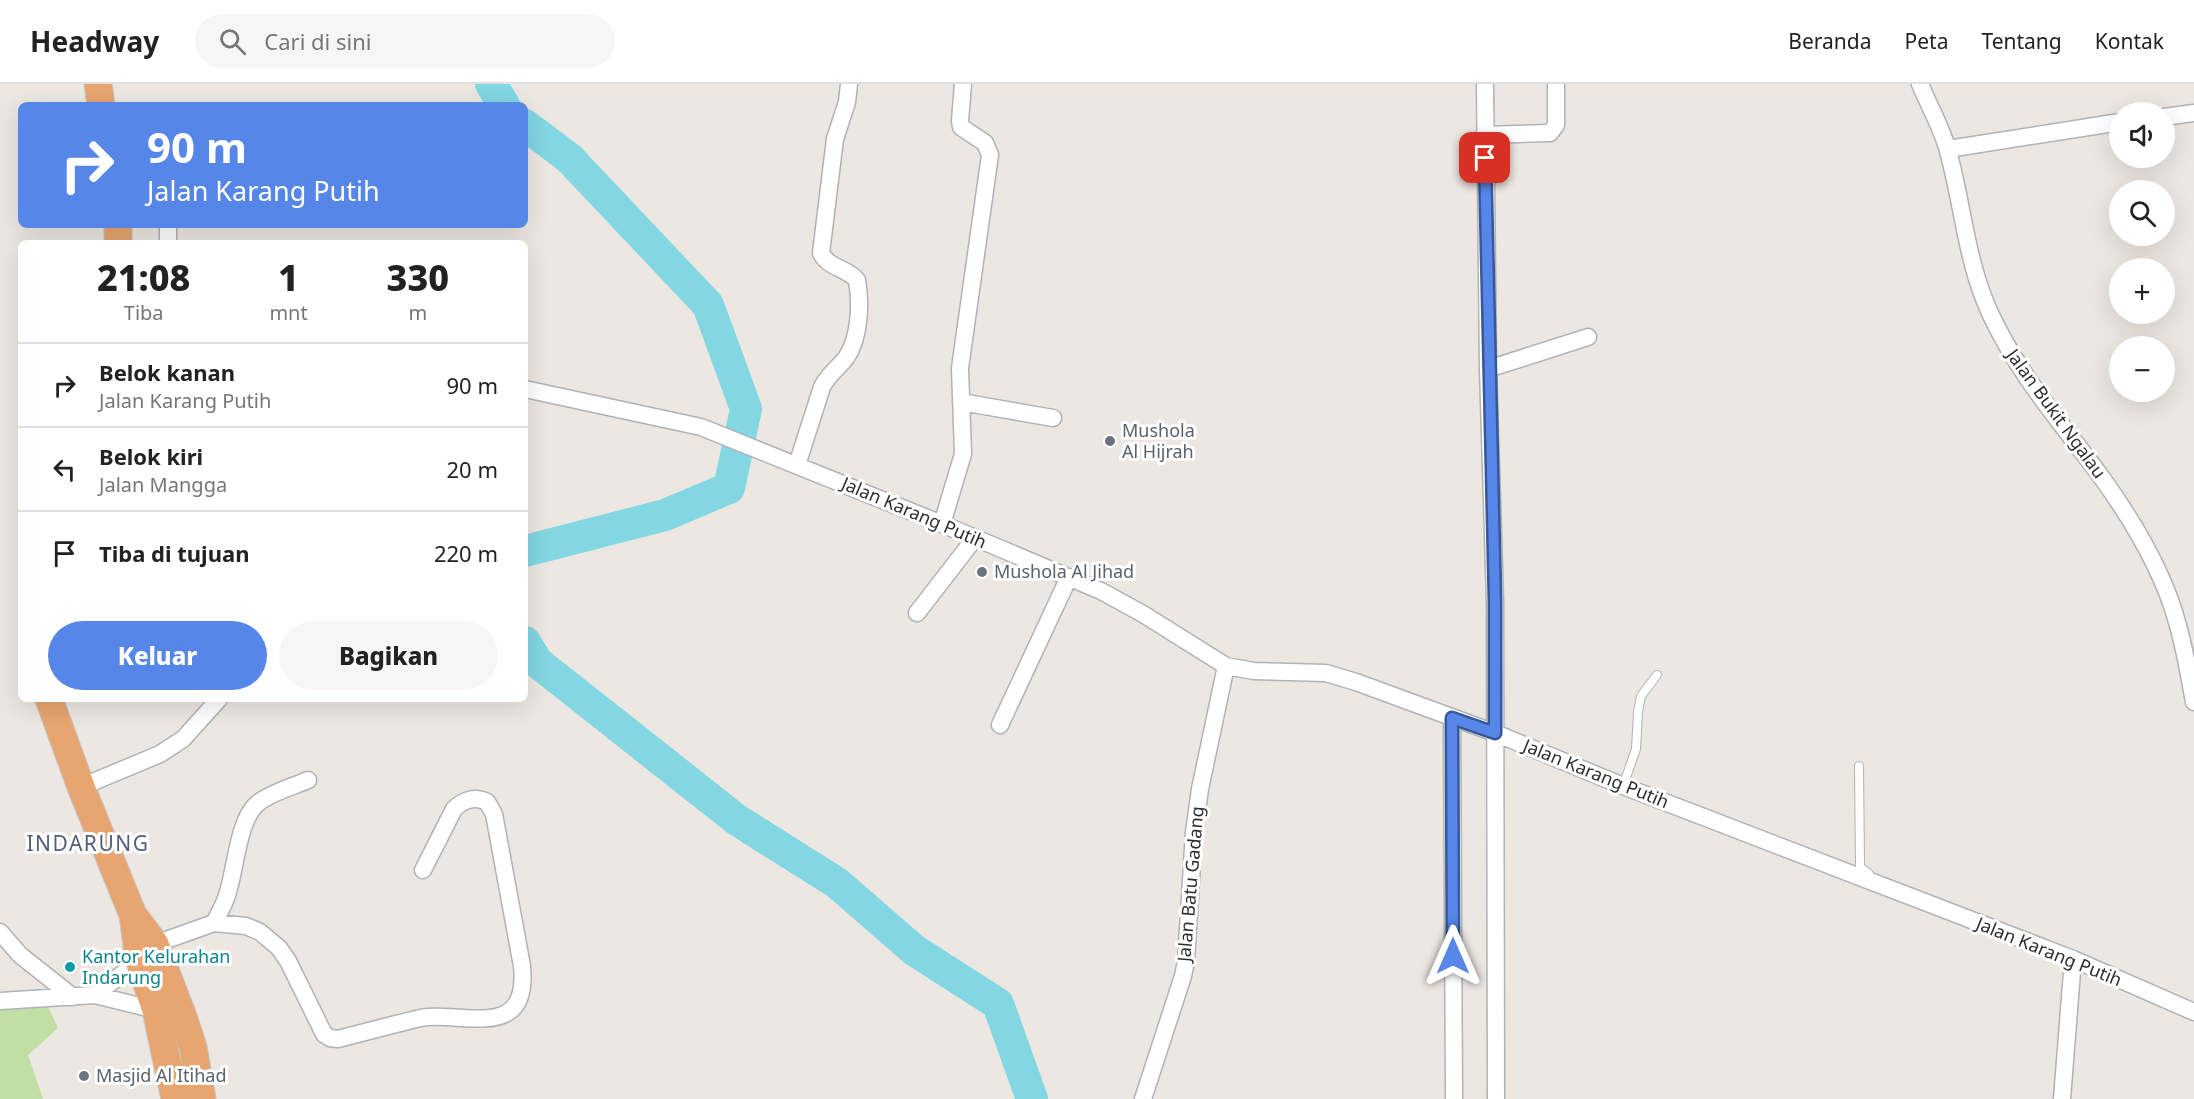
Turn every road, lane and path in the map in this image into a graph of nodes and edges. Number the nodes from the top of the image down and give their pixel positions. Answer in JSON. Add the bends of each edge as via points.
{"nodes":[{"id":1,"x":98,"y":84,"type":"edge"},
{"id":2,"x":849,"y":84,"type":"edge"},
{"id":3,"x":963,"y":84,"type":"edge"},
{"id":4,"x":1485,"y":84,"type":"edge"},
{"id":5,"x":1556,"y":84,"type":"edge"},
{"id":6,"x":1920,"y":84,"type":"edge"},
{"id":7,"x":101,"y":102,"type":"edge"},
{"id":8,"x":2194,"y":113,"type":"edge"},
{"id":9,"x":2175,"y":116,"type":"edge"},
{"id":10,"x":2109,"y":124,"type":"edge"},
{"id":11,"x":1485,"y":135,"type":"junction"},
{"id":12,"x":1948,"y":149,"type":"junction"},
{"id":13,"x":1588,"y":337,"type":"dead end"},
{"id":14,"x":1488,"y":369,"type":"junction"},
{"id":15,"x":528,"y":390,"type":"edge"},
{"id":16,"x":961,"y":402,"type":"junction"},
{"id":17,"x":1053,"y":418,"type":"dead end"},
{"id":18,"x":793,"y":463,"type":"junction"},
{"id":19,"x":942,"y":524,"type":"junction"},
{"id":20,"x":975,"y":538,"type":"junction"},
{"id":21,"x":1069,"y":577,"type":"junction"},
{"id":22,"x":916,"y":613,"type":"dead end"},
{"id":23,"x":1226,"y":666,"type":"junction"},
{"id":24,"x":1657,"y":675,"type":"dead end"},
{"id":25,"x":50,"y":702,"type":"edge"},
{"id":26,"x":216,"y":702,"type":"edge"},
{"id":27,"x":2194,"y":702,"type":"edge"},
{"id":28,"x":1452,"y":718,"type":"junction"},
{"id":29,"x":1000,"y":725,"type":"dead end"},
{"id":30,"x":1495,"y":733,"type":"junction"},
{"id":31,"x":1859,"y":766,"type":"dead end"},
{"id":32,"x":308,"y":780,"type":"dead end"},
{"id":33,"x":1623,"y":786,"type":"junction"},
{"id":34,"x":81,"y":787,"type":"junction"},
{"id":35,"x":423,"y":870,"type":"dead end"},
{"id":36,"x":1868,"y":882,"type":"junction"},
{"id":37,"x":214,"y":923,"type":"junction"},
{"id":38,"x":0,"y":932,"type":"edge"},
{"id":39,"x":147,"y":953,"type":"junction"},
{"id":40,"x":2073,"y":959,"type":"junction"},
{"id":41,"x":95,"y":995,"type":"junction"},
{"id":42,"x":74,"y":996,"type":"junction"},
{"id":43,"x":0,"y":1001,"type":"edge"},
{"id":44,"x":169,"y":1012,"type":"junction"},
{"id":45,"x":2194,"y":1012,"type":"edge"},
{"id":46,"x":175,"y":1099,"type":"edge"},
{"id":47,"x":202,"y":1099,"type":"edge"},
{"id":48,"x":1143,"y":1099,"type":"edge"},
{"id":49,"x":1454,"y":1099,"type":"edge"},
{"id":50,"x":1496,"y":1099,"type":"edge"},
{"id":51,"x":2062,"y":1099,"type":"edge"}],
"edges":[{"from":1,"to":7,"type":"highway"},
{"from":2,"to":18,"type":"street","via":[[834,138],[821,253],[828,263],[856,280],[857,329],[850,351],[822,387]]},
{"from":3,"to":16,"type":"street","via":[[962,127],[985,143],[990,155],[960,368]]},
{"from":4,"to":11,"type":"street"},
{"from":5,"to":11,"type":"street","via":[[1556,125],[1550,133]]},
{"from":6,"to":12,"type":"street","name":"Jalan Bukit Ngalau"},
{"from":8,"to":9,"type":"street"},
{"from":10,"to":12,"type":"street"},
{"from":11,"to":14,"type":"street"},
{"from":12,"to":27,"type":"street","name":"Jalan Bukit Ngalau","via":[[1967,243],[1989,311],[2018,366],[2126,513],[2157,568],[2177,620]]},
{"from":13,"to":14,"type":"street"},
{"from":14,"to":30,"type":"street"},
{"from":15,"to":18,"type":"street","name":"Jalan Karang Putih","via":[[701,427]]},
{"from":16,"to":17,"type":"street"},
{"from":16,"to":19,"type":"street","via":[[963,454]]},
{"from":18,"to":19,"type":"street","name":"Jalan Karang Putih"},
{"from":19,"to":20,"type":"street","name":"Jalan Karang Putih"},
{"from":20,"to":21,"type":"street","name":"Jalan Karang Putih"},
{"from":20,"to":22,"type":"street"},
{"from":21,"to":23,"type":"street","name":"Jalan Karang Putih","via":[[1143,614]]},
{"from":21,"to":29,"type":"street"},
{"from":23,"to":28,"type":"street","name":"Jalan Karang Putih","via":[[1254,671],[1326,673]]},
{"from":23,"to":48,"type":"street","name":"Jalan Batu Gadang","via":[[1194,832],[1184,968]]},
{"from":24,"to":33,"type":"lane","via":[[1641,696],[1636,749]]},
{"from":25,"to":34,"type":"highway"},
{"from":26,"to":34,"type":"street","via":[[183,739],[160,754]]},
{"from":28,"to":30,"type":"street","name":"Jalan Karang Putih"},
{"from":28,"to":49,"type":"street"},
{"from":30,"to":33,"type":"street","name":"Jalan Karang Putih"},
{"from":30,"to":50,"type":"street"},
{"from":31,"to":36,"type":"lane","via":[[1860,867],[1869,874]]},
{"from":32,"to":37,"type":"street","via":[[269,796],[256,804],[248,816],[226,899]]},
{"from":33,"to":36,"type":"street","name":"Jalan Karang Putih"},
{"from":34,"to":39,"type":"highway"},
{"from":35,"to":37,"type":"street","via":[[454,809],[475,799],[487,802],[494,814],[524,982],[522,996],[507,1014],[477,1019],[425,1017],[330,1038],[324,1034],[288,961],[271,940],[246,926]]},
{"from":36,"to":40,"type":"street","name":"Jalan Karang Putih"},
{"from":37,"to":39,"type":"street"},
{"from":38,"to":42,"type":"street","via":[[20,955]]},
{"from":39,"to":41,"type":"street"},
{"from":39,"to":44,"type":"highway"},
{"from":40,"to":45,"type":"street","name":"Jalan Karang Putih"},
{"from":40,"to":51,"type":"street"},
{"from":41,"to":42,"type":"street"},
{"from":41,"to":44,"type":"street"},
{"from":42,"to":43,"type":"street"},
{"from":44,"to":46,"type":"highway"},
{"from":44,"to":47,"type":"highway","via":[[193,1047]]}]}
